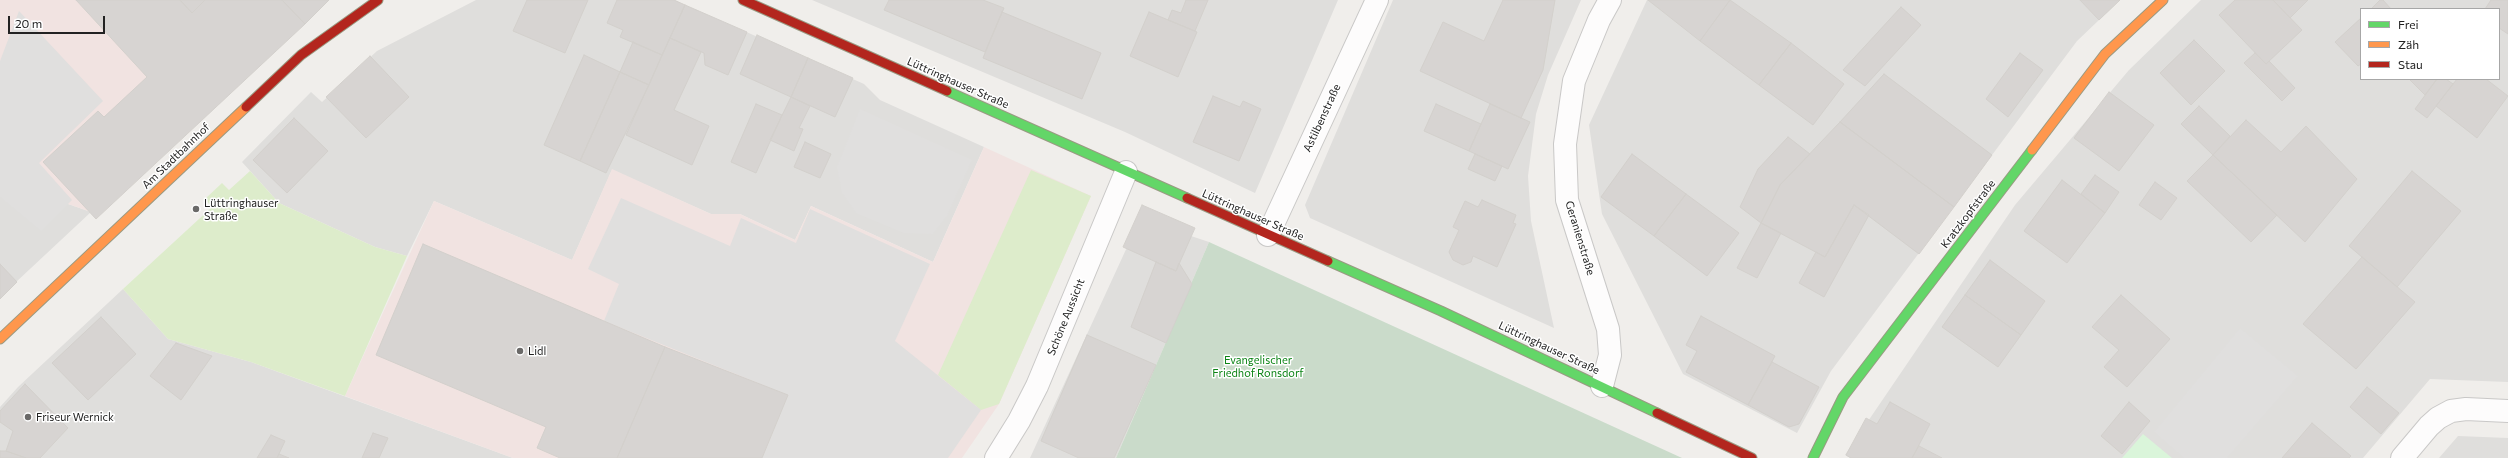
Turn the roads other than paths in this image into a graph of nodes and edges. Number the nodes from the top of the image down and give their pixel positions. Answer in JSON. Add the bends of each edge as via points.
{"nodes":[{"id":1,"x":378,"y":0,"type":"edge"},
{"id":2,"x":743,"y":0,"type":"edge"},
{"id":3,"x":1377,"y":0,"type":"edge"},
{"id":4,"x":1610,"y":0,"type":"edge"},
{"id":5,"x":2163,"y":0,"type":"edge"},
{"id":6,"x":1126,"y":172,"type":"junction"},
{"id":7,"x":1268,"y":235,"type":"junction"},
{"id":8,"x":0,"y":339,"type":"edge"},
{"id":9,"x":1602,"y":386,"type":"junction"},
{"id":10,"x":2508,"y":411,"type":"edge"},
{"id":11,"x":1744,"y":456,"type":"edge"},
{"id":12,"x":996,"y":458,"type":"edge"},
{"id":13,"x":1813,"y":458,"type":"edge"},
{"id":14,"x":2402,"y":458,"type":"edge"}],
"edges":[{"from":1,"to":8,"type":"main road","name":"Am Stadtbahnhof","via":[[301,55]]},
{"from":2,"to":6,"type":"main road","name":"Lüttringhauser Straße"},
{"from":3,"to":7,"type":"street","name":"Astilbenstraße"},
{"from":4,"to":9,"type":"street","name":"Geranienstraße","via":[[1598,20],[1574,81],[1565,144],[1567,200],[1608,329],[1610,355]]},
{"from":5,"to":13,"type":"main road","name":"Kratzkopfstraße","via":[[2105,54],[1843,397]]},
{"from":6,"to":7,"type":"main road","name":"Lüttringhauser Straße"},
{"from":6,"to":12,"type":"street","name":"Schöne Aussicht","via":[[1038,386],[1020,421]]},
{"from":7,"to":9,"type":"main road","name":"Lüttringhauser Straße","via":[[1442,311]]},
{"from":9,"to":11,"type":"main road","name":"Lüttringhauser Straße"},
{"from":10,"to":14,"type":"street","via":[[2466,409],[2451,412],[2434,422]]}]}
